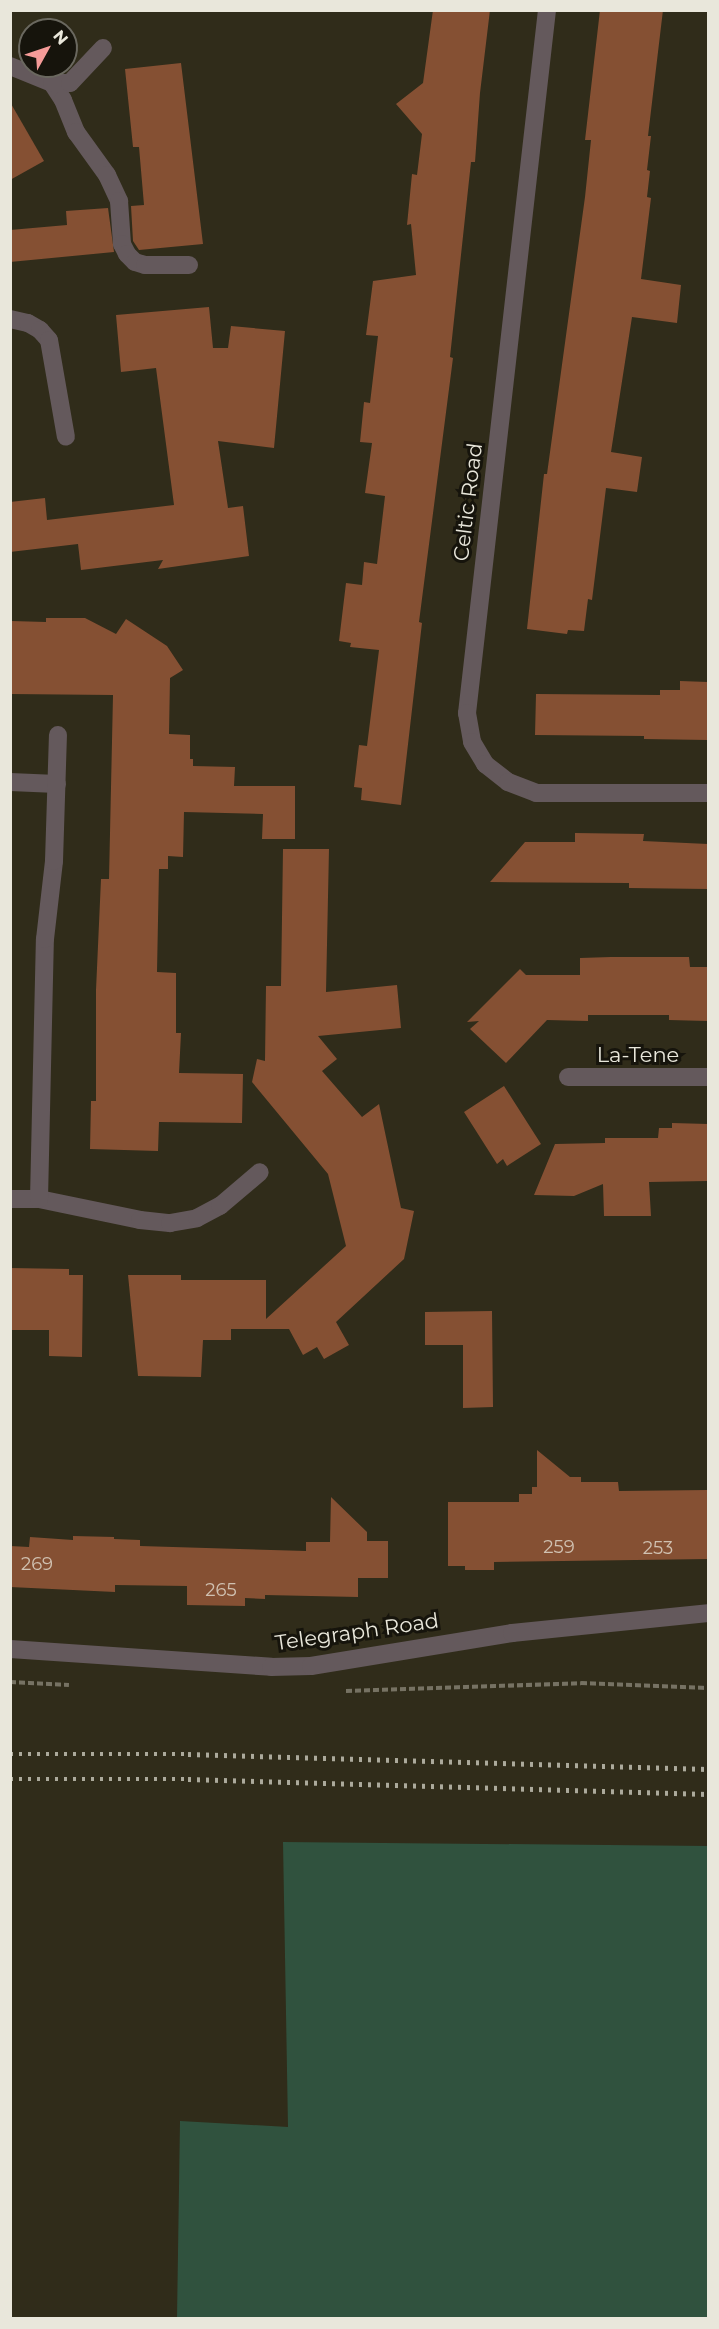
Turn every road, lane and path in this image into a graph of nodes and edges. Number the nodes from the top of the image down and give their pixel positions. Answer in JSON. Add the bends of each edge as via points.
{"nodes":[{"id":1,"x":547,"y":10,"type":"edge"},
{"id":2,"x":103,"y":48,"type":"dead end"},
{"id":3,"x":10,"y":66,"type":"edge"},
{"id":4,"x":52,"y":83,"type":"junction"},
{"id":5,"x":189,"y":265,"type":"dead end"},
{"id":6,"x":10,"y":319,"type":"edge"},
{"id":7,"x":66,"y":437,"type":"dead end"},
{"id":8,"x":58,"y":735,"type":"dead end"},
{"id":9,"x":10,"y":782,"type":"edge"},
{"id":10,"x":57,"y":784,"type":"junction"},
{"id":11,"x":708,"y":793,"type":"edge"},
{"id":12,"x":568,"y":1077,"type":"dead end"},
{"id":13,"x":708,"y":1077,"type":"edge"},
{"id":14,"x":260,"y":1172,"type":"dead end"},
{"id":15,"x":10,"y":1199,"type":"edge"},
{"id":16,"x":39,"y":1199,"type":"junction"},
{"id":17,"x":708,"y":1613,"type":"edge"},
{"id":18,"x":10,"y":1649,"type":"edge"}],
"edges":[{"from":1,"to":11,"type":"street","name":"Celtic Road","via":[[467,713],[472,742],[485,764],[508,782],[536,793]]},
{"from":2,"to":4,"type":"street","via":[[70,82]]},
{"from":3,"to":4,"type":"street"},
{"from":4,"to":5,"type":"street","via":[[76,132],[107,175],[119,201],[122,244],[127,254],[146,266]]},
{"from":6,"to":7,"type":"street","via":[[28,323],[49,340]]},
{"from":8,"to":10,"type":"street"},
{"from":9,"to":10,"type":"street"},
{"from":10,"to":16,"type":"street","via":[[45,939]]},
{"from":12,"to":13,"type":"street","name":"La-Tene"},
{"from":14,"to":16,"type":"street","via":[[220,1206],[197,1218],[170,1223]]},
{"from":15,"to":16,"type":"street"},
{"from":17,"to":18,"type":"street","name":"Telegraph Road","via":[[512,1633],[311,1666],[249,1666]]}]}
